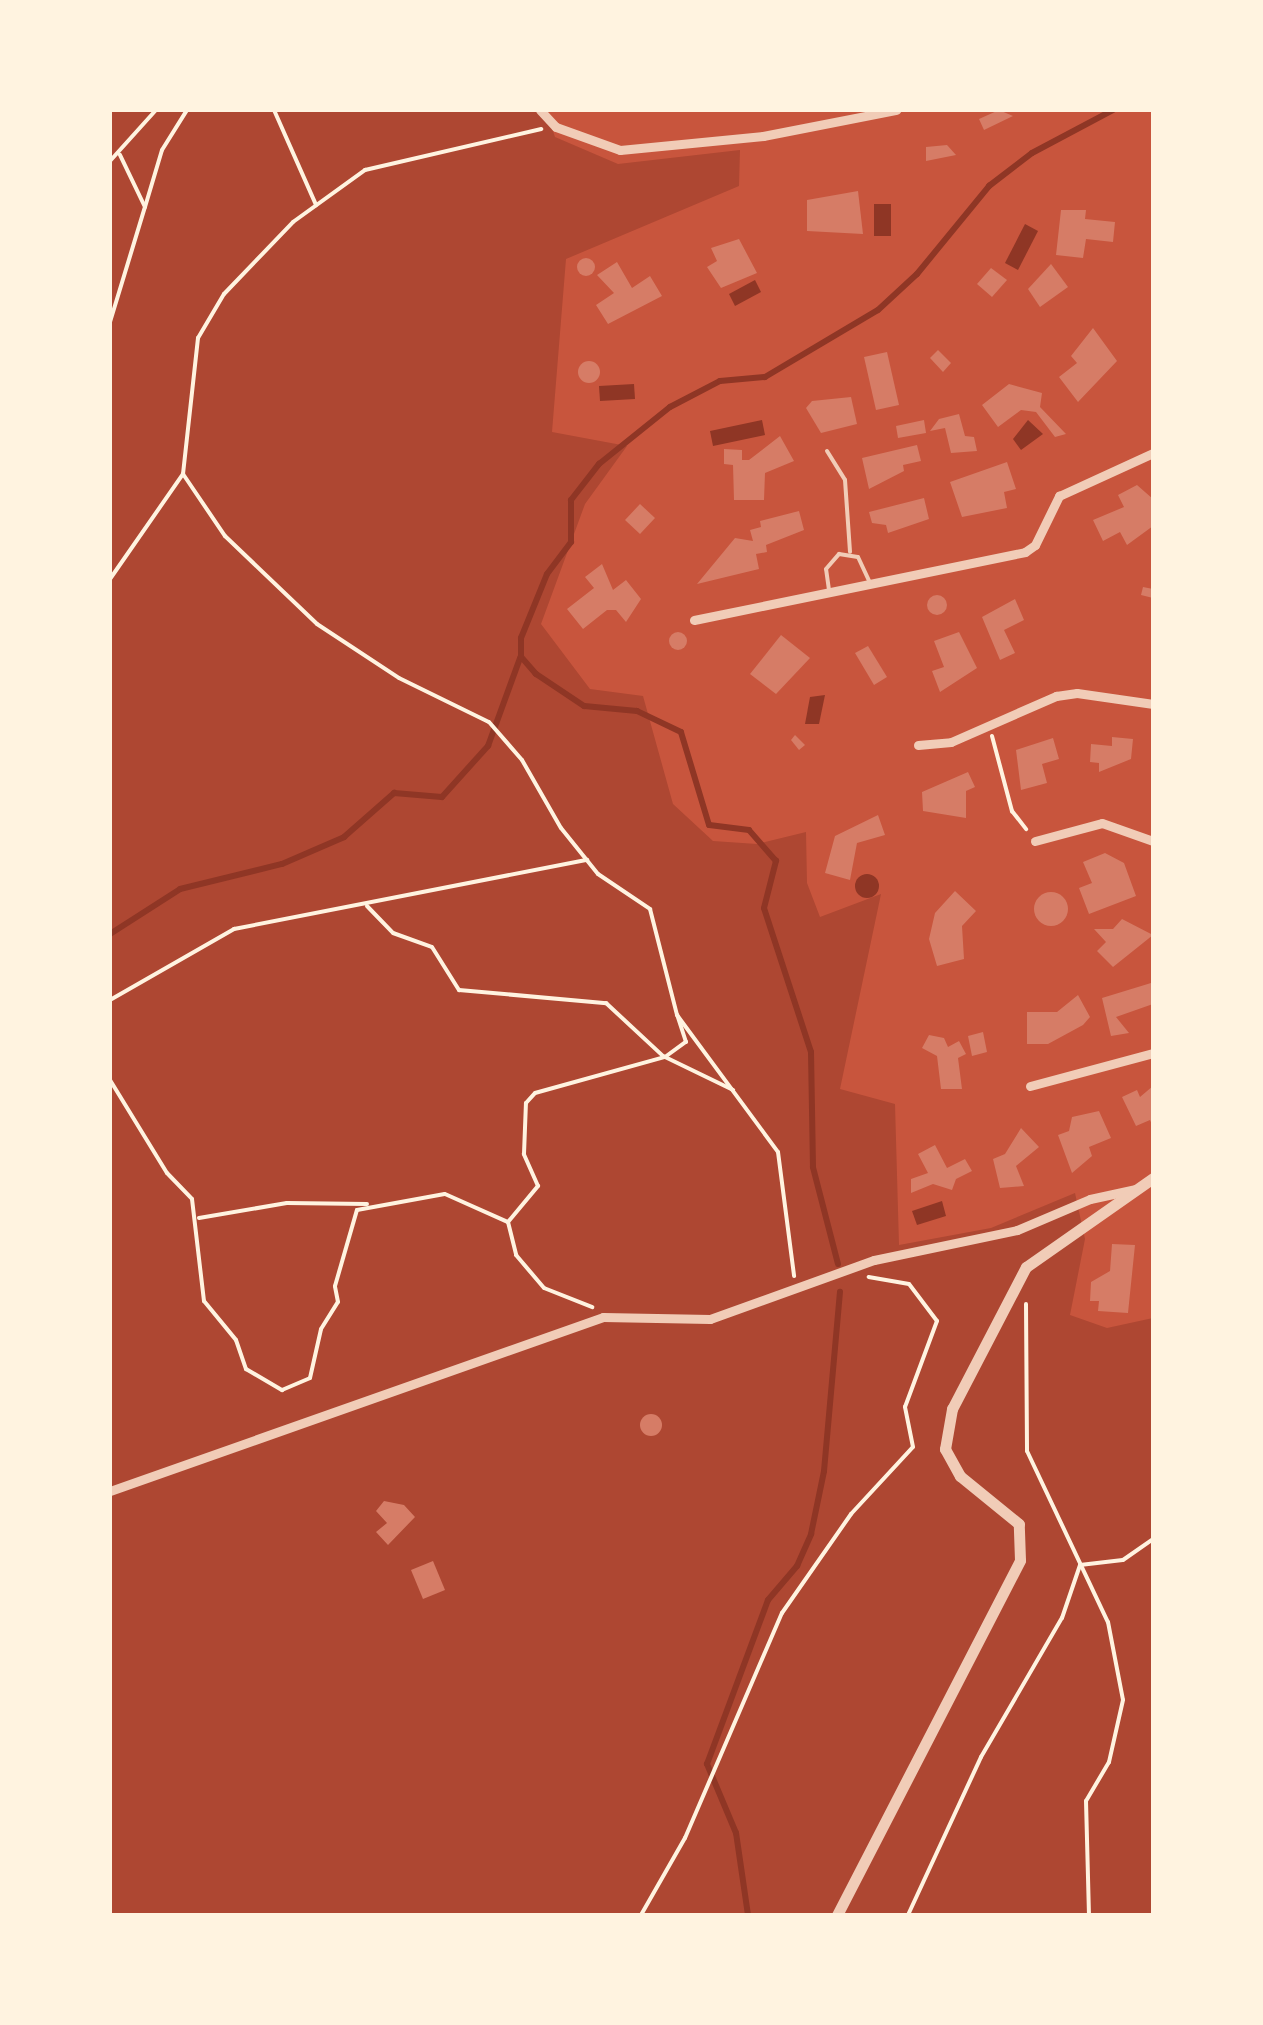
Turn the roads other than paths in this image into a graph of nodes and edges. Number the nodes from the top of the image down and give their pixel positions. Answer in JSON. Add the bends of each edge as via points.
{"nodes":[{"id":1,"x":540,"y":110,"type":"edge"},
{"id":2,"x":896,"y":110,"type":"edge"},
{"id":3,"x":828,"y":451,"type":"dead end"},
{"id":4,"x":1153,"y":453,"type":"edge"},
{"id":5,"x":850,"y":552,"type":"junction"},
{"id":6,"x":872,"y":587,"type":"junction"},
{"id":7,"x":830,"y":595,"type":"junction"},
{"id":8,"x":694,"y":620,"type":"dead end"},
{"id":9,"x":1153,"y":704,"type":"edge"},
{"id":10,"x":918,"y":744,"type":"dead end"},
{"id":11,"x":1036,"y":841,"type":"road end"},
{"id":12,"x":1153,"y":842,"type":"edge"},
{"id":13,"x":1153,"y":1052,"type":"edge"},
{"id":14,"x":1030,"y":1086,"type":"dead end"},
{"id":15,"x":1153,"y":1178,"type":"edge"},
{"id":16,"x":1138,"y":1188,"type":"junction"},
{"id":17,"x":110,"y":1490,"type":"edge"},
{"id":18,"x":838,"y":1915,"type":"edge"}],
"edges":[{"from":1,"to":2,"type":"street","via":[[556,126],[620,150],[763,136]]},
{"from":3,"to":5,"type":"lane","via":[[844,480]]},
{"from":4,"to":6,"type":"street","via":[[1060,496],[1025,552]]},
{"from":5,"to":6,"type":"lane"},
{"from":5,"to":7,"type":"lane","via":[[826,570]]},
{"from":6,"to":7,"type":"street"},
{"from":7,"to":8,"type":"street"},
{"from":9,"to":10,"type":"street","via":[[1076,693],[951,742]]},
{"from":11,"to":12,"type":"street","via":[[1102,823]]},
{"from":13,"to":14,"type":"street"},
{"from":15,"to":16,"type":"street"},
{"from":16,"to":17,"type":"street","via":[[1090,1198],[1017,1230],[844,1272],[710,1319],[603,1317]]},
{"from":16,"to":18,"type":"street","via":[[1026,1267],[952,1409],[945,1449],[960,1476],[1020,1524],[1020,1560]]}]}
